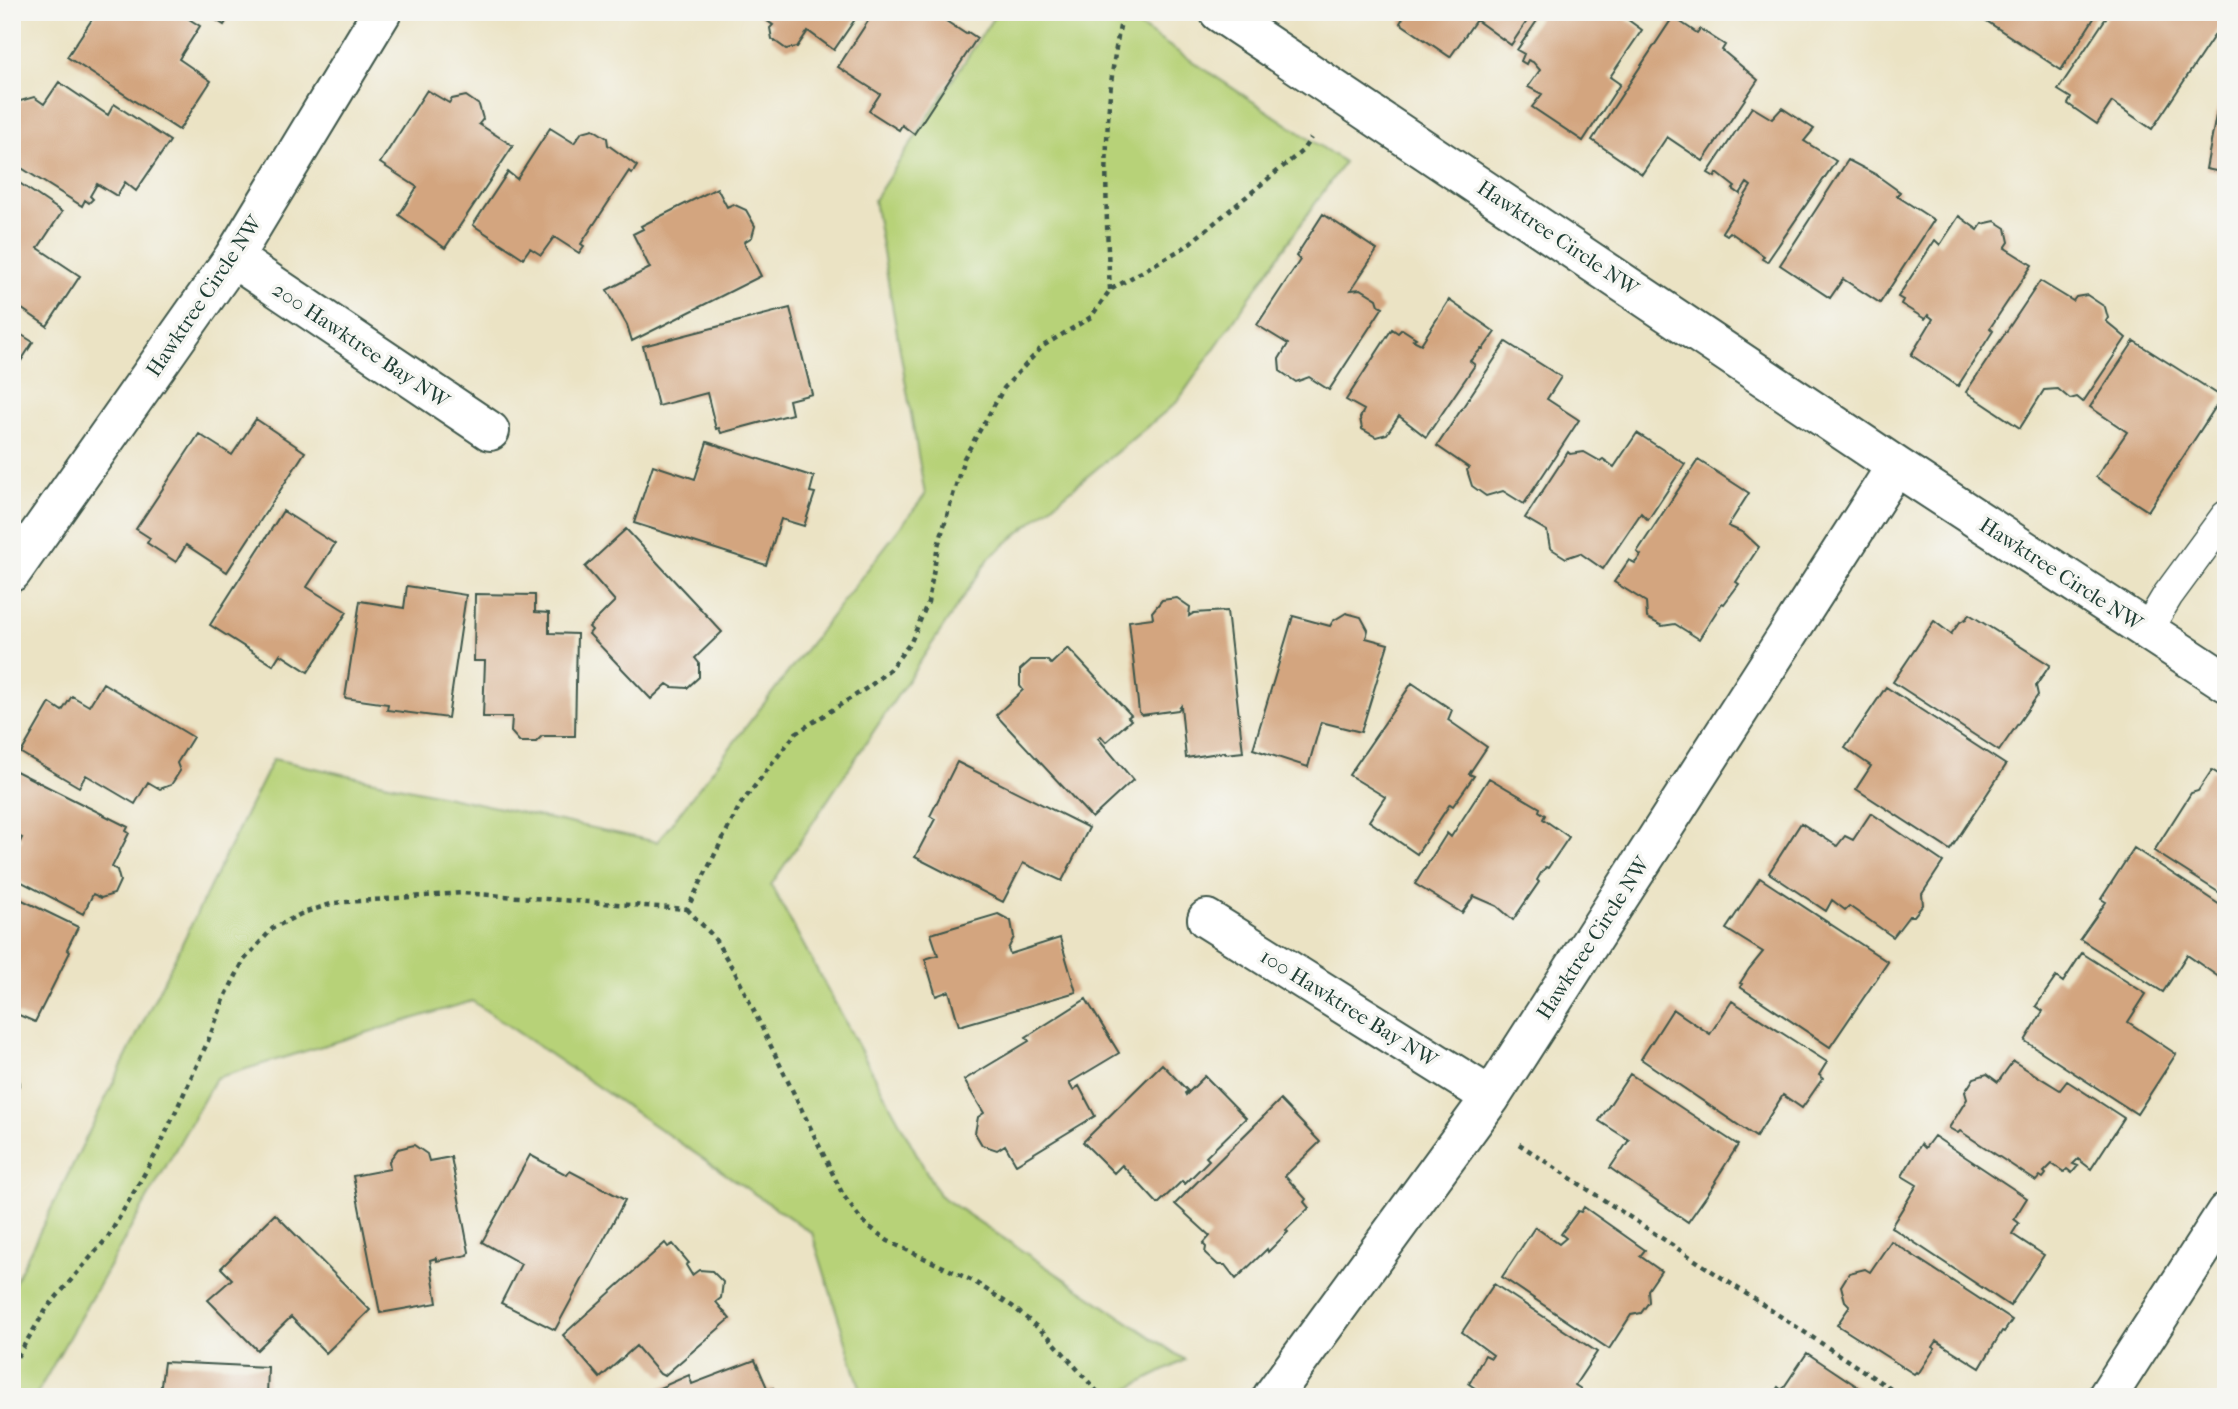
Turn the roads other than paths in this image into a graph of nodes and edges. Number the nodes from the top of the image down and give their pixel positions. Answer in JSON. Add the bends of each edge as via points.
{"nodes":[{"id":1,"x":382,"y":12,"type":"edge"},
{"id":2,"x":1219,"y":12,"type":"edge"},
{"id":3,"x":233,"y":258,"type":"junction"},
{"id":4,"x":490,"y":431,"type":"dead end"},
{"id":5,"x":1896,"y":466,"type":"junction"},
{"id":6,"x":2226,"y":516,"type":"edge"},
{"id":7,"x":12,"y":572,"type":"edge"},
{"id":8,"x":2147,"y":630,"type":"junction"},
{"id":9,"x":2226,"y":681,"type":"edge"},
{"id":10,"x":1207,"y":919,"type":"dead end"},
{"id":11,"x":1491,"y":1097,"type":"junction"},
{"id":12,"x":2226,"y":1212,"type":"edge"},
{"id":13,"x":1272,"y":1397,"type":"edge"},
{"id":14,"x":2107,"y":1397,"type":"edge"}],
"edges":[{"from":1,"to":3,"type":"street","name":"Hawktree Circle NW"},
{"from":2,"to":5,"type":"street","name":"Hawktree Circle NW"},
{"from":3,"to":4,"type":"street","name":"200 Hawktree Bay NW"},
{"from":3,"to":7,"type":"street","name":"Hawktree Circle NW"},
{"from":5,"to":8,"type":"street","name":"Hawktree Circle NW"},
{"from":5,"to":11,"type":"street","name":"Hawktree Circle NW"},
{"from":6,"to":8,"type":"lane"},
{"from":8,"to":9,"type":"street","name":"Hawktree Circle NW"},
{"from":10,"to":11,"type":"street","name":"100 Hawktree Bay NW"},
{"from":11,"to":13,"type":"street","name":"Hawktree Circle NW"},
{"from":12,"to":14,"type":"street"}]}
